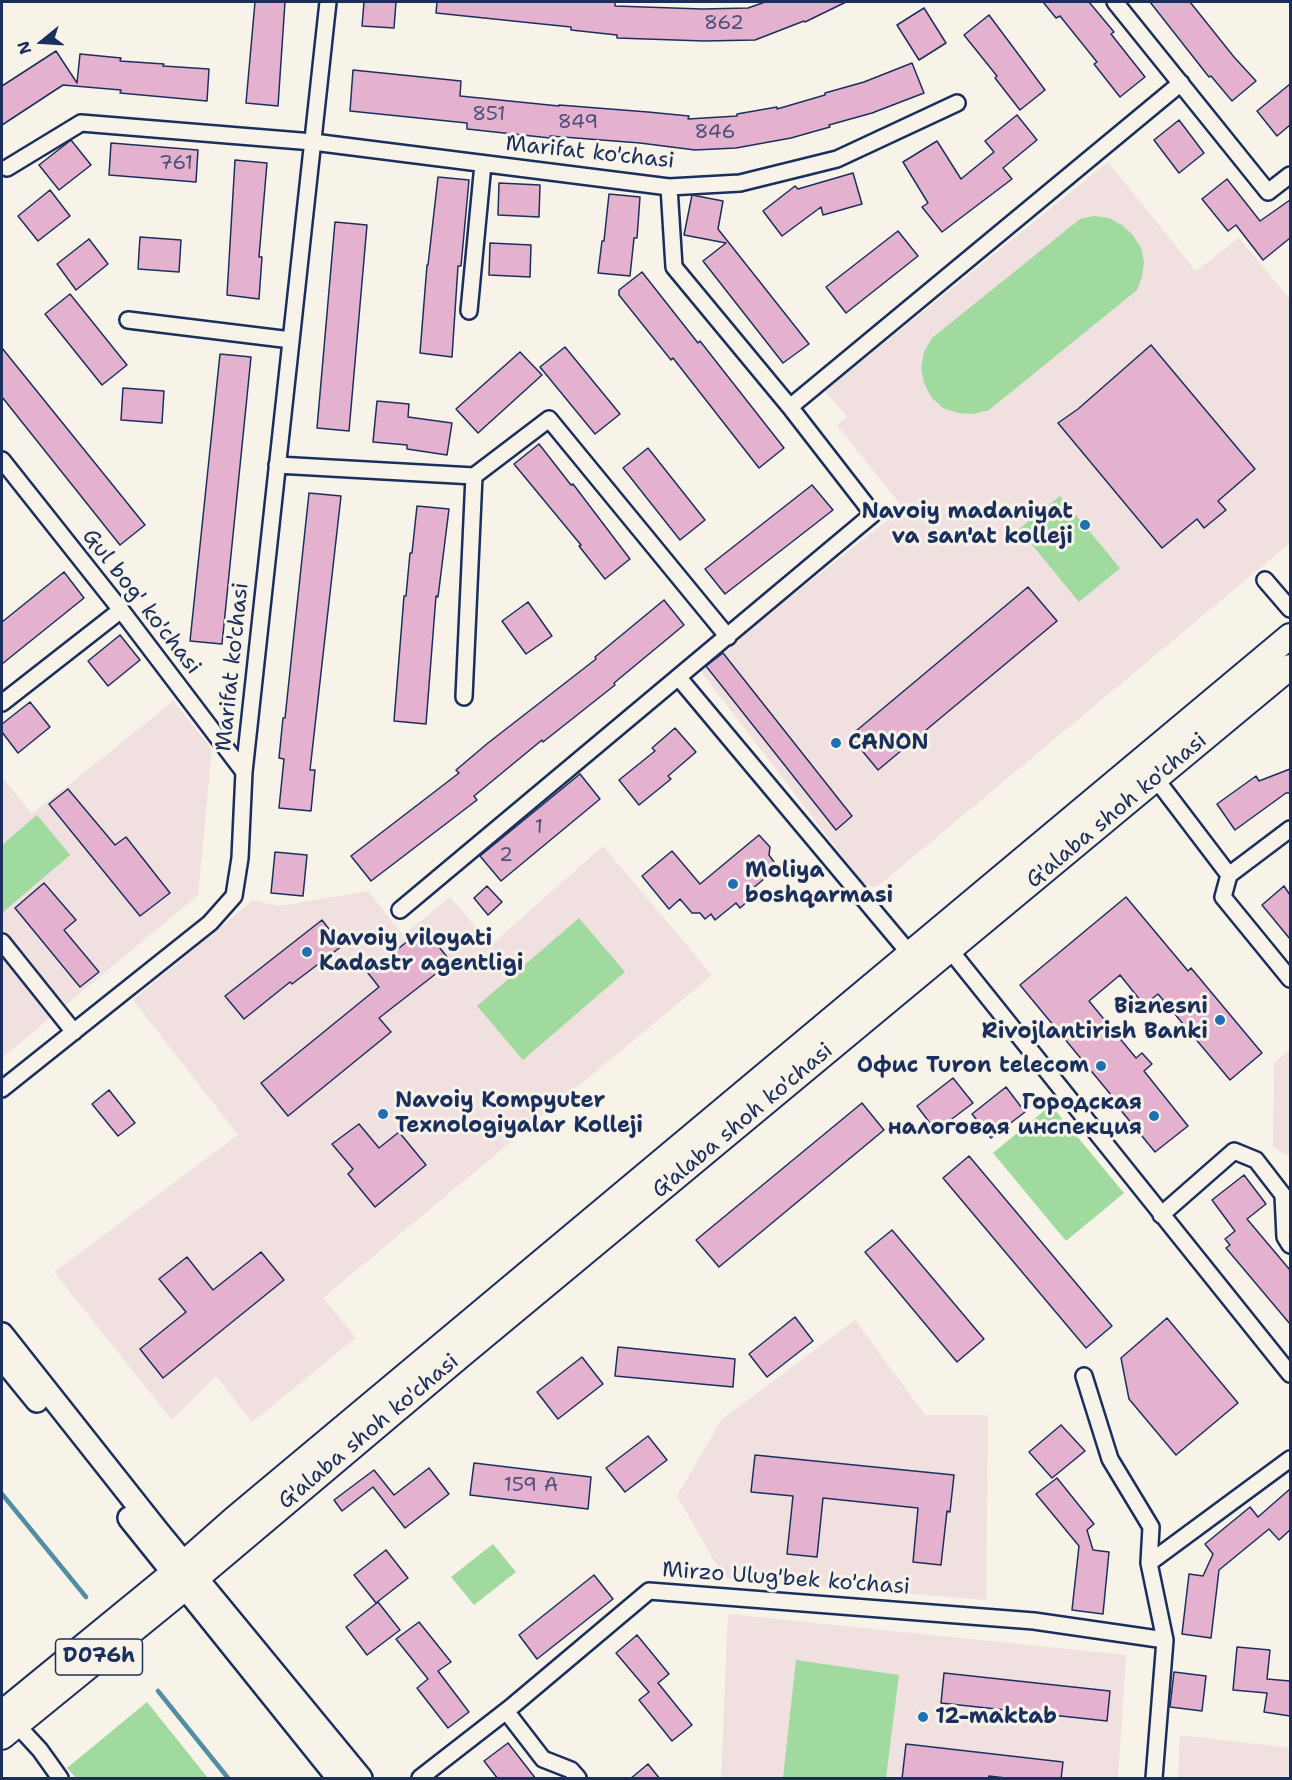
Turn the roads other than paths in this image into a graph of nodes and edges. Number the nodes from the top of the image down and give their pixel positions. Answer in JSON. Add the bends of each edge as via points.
{"nodes":[{"id":1,"x":327,"y":2,"type":"edge"},
{"id":2,"x":1115,"y":2,"type":"edge"},
{"id":3,"x":1181,"y":83,"type":"junction"},
{"id":4,"x":957,"y":103,"type":"dead end"},
{"id":5,"x":313,"y":142,"type":"junction"},
{"id":6,"x":483,"y":164,"type":"junction"},
{"id":7,"x":7,"y":168,"type":"dead end"},
{"id":8,"x":1290,"y":175,"type":"edge"},
{"id":9,"x":669,"y":187,"type":"junction"},
{"id":10,"x":469,"y":311,"type":"dead end"},
{"id":11,"x":128,"y":320,"type":"dead end"},
{"id":12,"x":291,"y":340,"type":"junction"},
{"id":13,"x":790,"y":407,"type":"junction"},
{"id":14,"x":2,"y":460,"type":"edge"},
{"id":15,"x":277,"y":465,"type":"junction"},
{"id":16,"x":474,"y":476,"type":"junction"},
{"id":17,"x":1265,"y":580,"type":"dead end"},
{"id":18,"x":1290,"y":609,"type":"edge"},
{"id":19,"x":121,"y":610,"type":"junction"},
{"id":20,"x":1290,"y":636,"type":"edge"},
{"id":21,"x":728,"y":637,"type":"junction"},
{"id":22,"x":1290,"y":667,"type":"edge"},
{"id":23,"x":679,"y":678,"type":"junction"},
{"id":24,"x":464,"y":697,"type":"dead end"},
{"id":25,"x":2,"y":703,"type":"edge"},
{"id":26,"x":244,"y":772,"type":"junction"},
{"id":27,"x":1156,"y":778,"type":"junction"},
{"id":28,"x":1290,"y":829,"type":"edge"},
{"id":29,"x":1229,"y":875,"type":"junction"},
{"id":30,"x":400,"y":910,"type":"dead end"},
{"id":31,"x":2,"y":942,"type":"edge"},
{"id":32,"x":950,"y":950,"type":"junction"},
{"id":33,"x":910,"y":954,"type":"junction"},
{"id":34,"x":1290,"y":979,"type":"edge"},
{"id":35,"x":74,"y":1032,"type":"junction"},
{"id":36,"x":2,"y":1089,"type":"edge"},
{"id":37,"x":1161,"y":1215,"type":"junction"},
{"id":38,"x":1290,"y":1245,"type":"edge"},
{"id":39,"x":3,"y":1344,"type":"edge"},
{"id":40,"x":1290,"y":1374,"type":"edge"},
{"id":41,"x":1084,"y":1376,"type":"dead end"},
{"id":42,"x":1290,"y":1459,"type":"edge"},
{"id":43,"x":1149,"y":1563,"type":"junction"},
{"id":44,"x":184,"y":1575,"type":"junction"},
{"id":45,"x":1165,"y":1640,"type":"junction"},
{"id":46,"x":506,"y":1711,"type":"junction"},
{"id":47,"x":6,"y":1725,"type":"edge"},
{"id":48,"x":60,"y":1779,"type":"edge"},
{"id":49,"x":338,"y":1779,"type":"edge"},
{"id":50,"x":361,"y":1779,"type":"edge"},
{"id":51,"x":420,"y":1779,"type":"edge"},
{"id":52,"x":578,"y":1779,"type":"edge"},
{"id":53,"x":1154,"y":1779,"type":"edge"}],
"edges":[{"from":1,"to":5,"type":"street","name":"Marifat ko'chasi"},
{"from":2,"to":3,"type":"street"},
{"from":3,"to":8,"type":"street","via":[[1268,192]]},
{"from":3,"to":13,"type":"street"},
{"from":4,"to":9,"type":"street","name":"Marifat ko'chasi","via":[[837,159],[740,183]]},
{"from":5,"to":6,"type":"street","name":"Marifat ko'chasi"},
{"from":5,"to":7,"type":"street","name":"Marifat ko'chasi","via":[[81,123]]},
{"from":5,"to":12,"type":"street","name":"Marifat ko'chasi"},
{"from":6,"to":9,"type":"street","name":"Marifat ko'chasi"},
{"from":6,"to":10,"type":"street"},
{"from":9,"to":13,"type":"street","via":[[674,267]]},
{"from":11,"to":12,"type":"street"},
{"from":12,"to":15,"type":"street","name":"Marifat ko'chasi"},
{"from":13,"to":21,"type":"street","via":[[873,514]]},
{"from":14,"to":19,"type":"street","name":"Gul bog' ko'chasi"},
{"from":15,"to":16,"type":"street"},
{"from":15,"to":26,"type":"street","name":"Marifat ko'chasi"},
{"from":16,"to":21,"type":"street","via":[[549,419]]},
{"from":16,"to":24,"type":"street"},
{"from":17,"to":18,"type":"street"},
{"from":19,"to":25,"type":"street"},
{"from":19,"to":26,"type":"street","name":"Gul bog' ko'chasi"},
{"from":20,"to":33,"type":"main road","name":"G'alaba shoh ko'chasi"},
{"from":21,"to":23,"type":"street"},
{"from":22,"to":27,"type":"main road","name":"G'alaba shoh ko'chasi"},
{"from":23,"to":30,"type":"street"},
{"from":23,"to":33,"type":"street"},
{"from":26,"to":35,"type":"street","name":"Marifat ko'chasi","via":[[234,896],[210,923]]},
{"from":27,"to":29,"type":"street"},
{"from":27,"to":32,"type":"main road","name":"G'alaba shoh ko'chasi"},
{"from":28,"to":29,"type":"street"},
{"from":29,"to":34,"type":"street","via":[[1223,897]]},
{"from":31,"to":35,"type":"street"},
{"from":32,"to":37,"type":"street"},
{"from":32,"to":44,"type":"main road","name":"G'alaba shoh ko'chasi"},
{"from":33,"to":44,"type":"main road","name":"G'alaba shoh ko'chasi","via":[[234,1519]]},
{"from":35,"to":36,"type":"street","name":"Marifat ko'chasi"},
{"from":37,"to":38,"type":"street","via":[[1234,1151],[1256,1160],[1283,1195],[1285,1237]]},
{"from":37,"to":40,"type":"street"},
{"from":39,"to":44,"type":"main road"},
{"from":41,"to":43,"type":"street","via":[[1110,1459],[1151,1527]]},
{"from":42,"to":43,"type":"street"},
{"from":43,"to":45,"type":"street"},
{"from":44,"to":47,"type":"main road","number":"D076h"},
{"from":44,"to":49,"type":"main road"},
{"from":44,"to":50,"type":"main road"},
{"from":45,"to":46,"type":"street","name":"Mirzo Ulug'bek ko'chasi","via":[[1034,1621],[648,1592]]},
{"from":45,"to":53,"type":"street"},
{"from":46,"to":51,"type":"street","name":"Mirzo Ulug'bek ko'chasi"},
{"from":46,"to":52,"type":"street","via":[[543,1759],[571,1770]]},
{"from":47,"to":48,"type":"street","via":[[40,1750]]}]}
